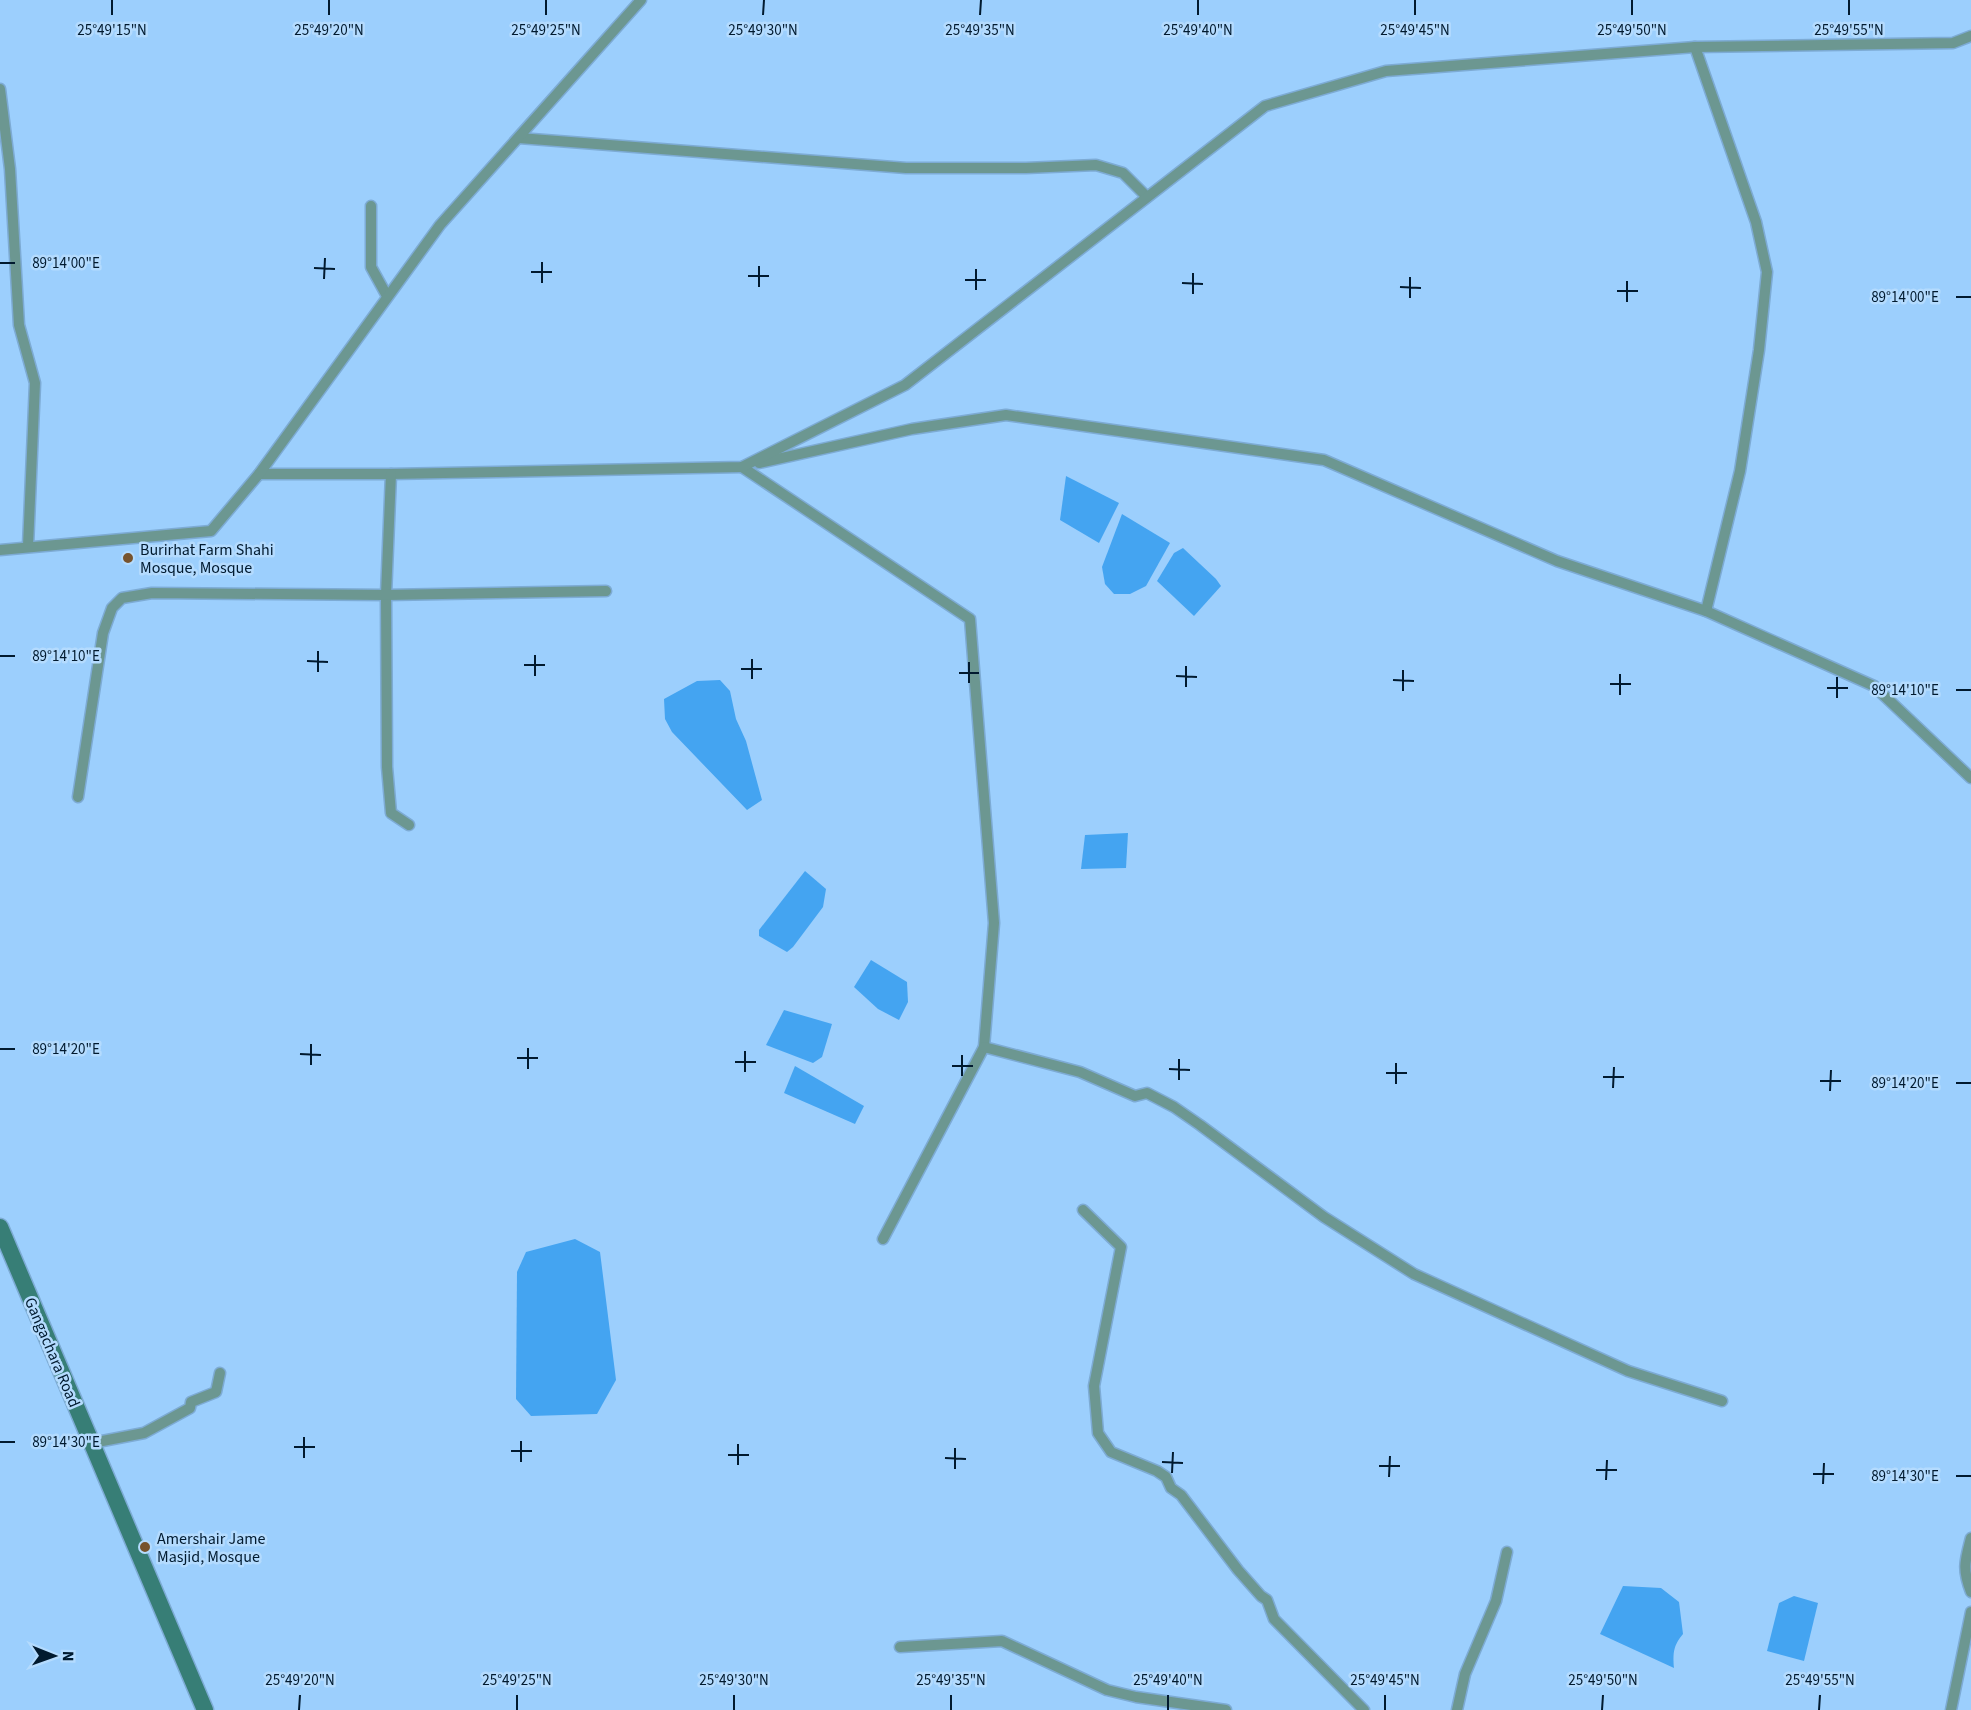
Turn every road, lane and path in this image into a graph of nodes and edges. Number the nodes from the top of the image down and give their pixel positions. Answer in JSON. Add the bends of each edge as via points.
{"nodes":[{"id":1,"x":641,"y":0,"type":"edge"},
{"id":2,"x":1971,"y":36,"type":"edge"},
{"id":3,"x":1695,"y":47,"type":"junction"},
{"id":4,"x":0,"y":89,"type":"edge"},
{"id":5,"x":519,"y":138,"type":"junction"},
{"id":6,"x":1147,"y":198,"type":"junction"},
{"id":7,"x":371,"y":206,"type":"dead end"},
{"id":8,"x":387,"y":296,"type":"junction"},
{"id":9,"x":742,"y":467,"type":"junction"},
{"id":10,"x":259,"y":474,"type":"junction"},
{"id":11,"x":391,"y":474,"type":"junction"},
{"id":12,"x":28,"y":546,"type":"junction"},
{"id":13,"x":0,"y":550,"type":"edge"},
{"id":14,"x":606,"y":591,"type":"dead end"},
{"id":15,"x":386,"y":595,"type":"junction"},
{"id":16,"x":1706,"y":611,"type":"junction"},
{"id":17,"x":1971,"y":777,"type":"edge"},
{"id":18,"x":78,"y":797,"type":"dead end"},
{"id":19,"x":409,"y":825,"type":"dead end"},
{"id":20,"x":984,"y":1047,"type":"junction"},
{"id":21,"x":1083,"y":1210,"type":"dead end"},
{"id":22,"x":0,"y":1227,"type":"edge"},
{"id":23,"x":883,"y":1239,"type":"dead end"},
{"id":24,"x":220,"y":1372,"type":"dead end"},
{"id":25,"x":1722,"y":1401,"type":"dead end"},
{"id":26,"x":92,"y":1443,"type":"junction"},
{"id":27,"x":1971,"y":1538,"type":"edge"},
{"id":28,"x":1507,"y":1552,"type":"dead end"},
{"id":29,"x":1971,"y":1592,"type":"edge"},
{"id":30,"x":1971,"y":1612,"type":"edge"},
{"id":31,"x":900,"y":1647,"type":"dead end"},
{"id":32,"x":205,"y":1710,"type":"edge"},
{"id":33,"x":1226,"y":1710,"type":"edge"},
{"id":34,"x":1364,"y":1710,"type":"edge"},
{"id":35,"x":1457,"y":1710,"type":"edge"},
{"id":36,"x":1951,"y":1710,"type":"edge"}],
"edges":[{"from":1,"to":5,"type":"street"},
{"from":2,"to":3,"type":"street","via":[[1953,43]]},
{"from":3,"to":6,"type":"street","via":[[1386,71],[1265,106]]},
{"from":3,"to":16,"type":"street","via":[[1756,222],[1767,272],[1740,471]]},
{"from":4,"to":12,"type":"street","via":[[10,169],[19,325],[35,383]]},
{"from":5,"to":6,"type":"street","via":[[906,168],[1096,165],[1122,173]]},
{"from":5,"to":8,"type":"street","via":[[440,225]]},
{"from":6,"to":9,"type":"street","via":[[905,385]]},
{"from":7,"to":8,"type":"street","via":[[371,267]]},
{"from":8,"to":10,"type":"street"},
{"from":9,"to":11,"type":"street"},
{"from":9,"to":16,"type":"street","via":[[912,429],[1006,415],[1324,460],[1557,561]]},
{"from":9,"to":20,"type":"street","via":[[970,619],[994,923]]},
{"from":10,"to":11,"type":"street"},
{"from":10,"to":12,"type":"street","via":[[211,531]]},
{"from":11,"to":15,"type":"street"},
{"from":12,"to":13,"type":"street"},
{"from":14,"to":15,"type":"street"},
{"from":15,"to":18,"type":"street","via":[[152,593],[122,598],[112,608],[103,633]]},
{"from":15,"to":19,"type":"street","via":[[391,813]]},
{"from":16,"to":17,"type":"street","via":[[1874,686]]},
{"from":20,"to":23,"type":"street"},
{"from":20,"to":25,"type":"street","via":[[1080,1072],[1135,1096],[1147,1093],[1174,1107],[1324,1216],[1414,1274],[1628,1371]]},
{"from":21,"to":34,"type":"street","via":[[1121,1247],[1094,1386],[1098,1433],[1111,1452],[1166,1477],[1238,1570],[1267,1600],[1274,1619]]},
{"from":22,"to":26,"type":"main road","name":"Gangachara Road"},
{"from":24,"to":26,"type":"street","via":[[216,1392],[190,1402],[190,1408],[144,1433]]},
{"from":26,"to":32,"type":"main road","name":"Gangachara Road"},
{"from":27,"to":29,"type":"street","via":[[1964,1562]]},
{"from":28,"to":35,"type":"street","via":[[1496,1601],[1466,1674]]},
{"from":30,"to":36,"type":"street"},
{"from":31,"to":33,"type":"street","via":[[1002,1641],[1107,1690]]}]}
